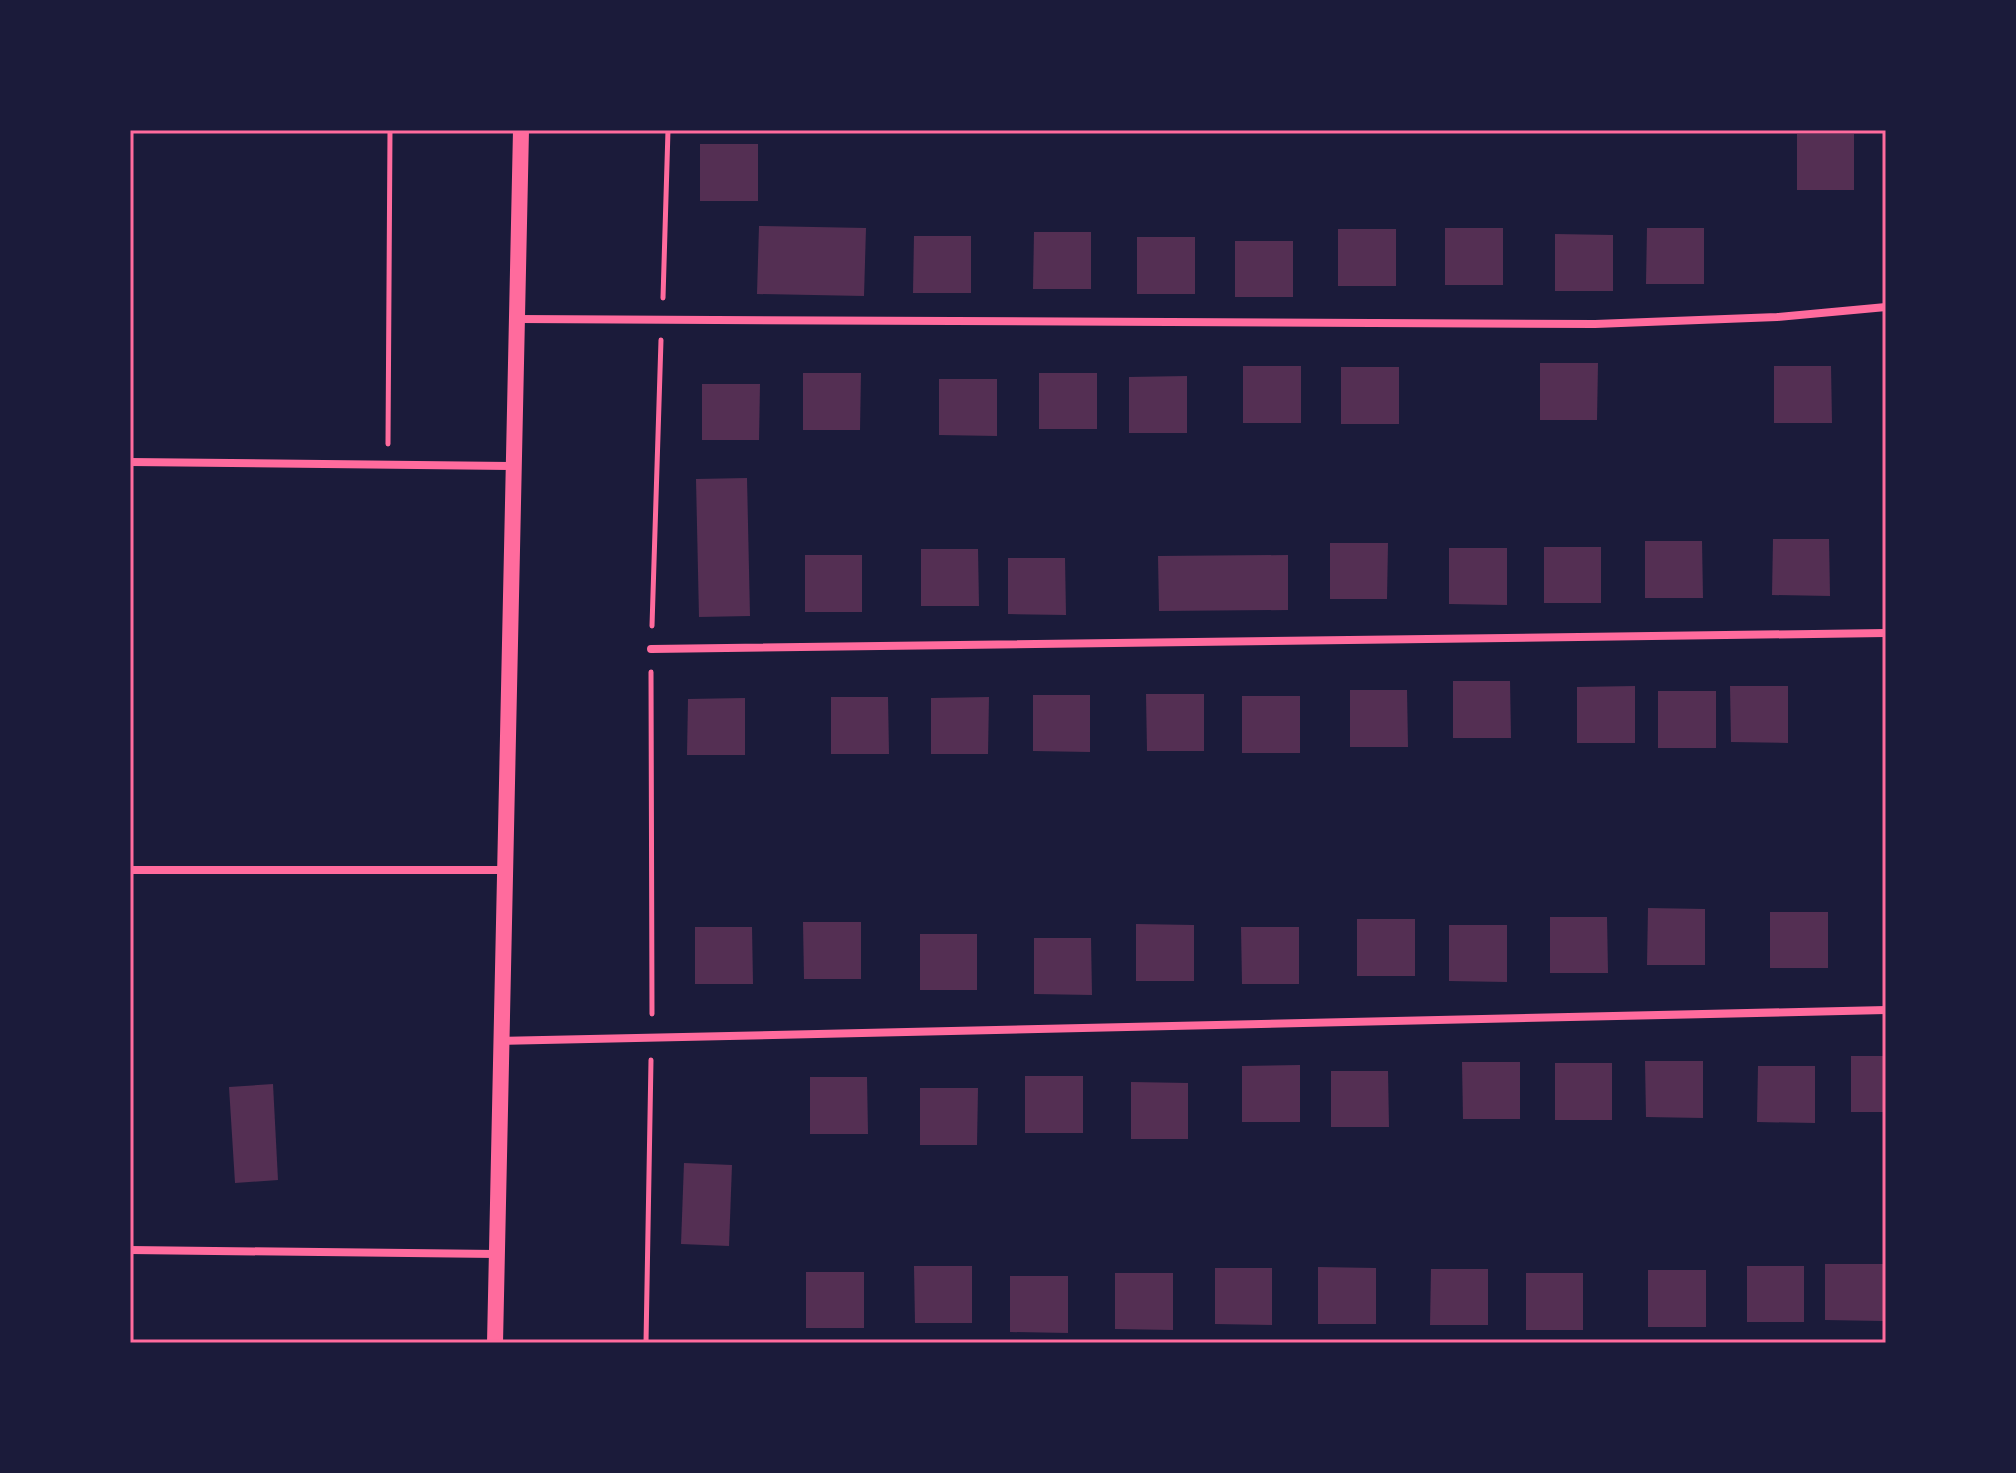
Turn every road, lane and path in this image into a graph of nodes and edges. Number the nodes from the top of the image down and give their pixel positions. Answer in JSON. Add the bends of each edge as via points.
{"nodes":[{"id":1,"x":390,"y":130,"type":"edge"},
{"id":2,"x":521,"y":130,"type":"edge"},
{"id":3,"x":668,"y":130,"type":"edge"},
{"id":4,"x":1886,"y":307,"type":"edge"},
{"id":5,"x":517,"y":319,"type":"junction"},
{"id":6,"x":662,"y":320,"type":"junction"},
{"id":7,"x":130,"y":462,"type":"edge"},
{"id":8,"x":388,"y":465,"type":"junction"},
{"id":9,"x":514,"y":466,"type":"junction"},
{"id":10,"x":1886,"y":633,"type":"edge"},
{"id":11,"x":651,"y":649,"type":"junction"},
{"id":12,"x":130,"y":870,"type":"edge"},
{"id":13,"x":505,"y":870,"type":"junction"},
{"id":14,"x":1886,"y":1010,"type":"edge"},
{"id":15,"x":652,"y":1038,"type":"junction"},
{"id":16,"x":502,"y":1041,"type":"junction"},
{"id":17,"x":130,"y":1250,"type":"edge"},
{"id":18,"x":497,"y":1254,"type":"junction"},
{"id":19,"x":495,"y":1343,"type":"edge"},
{"id":20,"x":646,"y":1343,"type":"edge"}],
"edges":[{"from":1,"to":8,"type":"path"},
{"from":2,"to":5,"type":"main road"},
{"from":3,"to":6,"type":"path"},
{"from":4,"to":6,"type":"street","via":[[1595,324]]},
{"from":5,"to":6,"type":"street"},
{"from":5,"to":9,"type":"main road"},
{"from":6,"to":11,"type":"path"},
{"from":7,"to":8,"type":"street"},
{"from":8,"to":9,"type":"street"},
{"from":9,"to":13,"type":"main road"},
{"from":10,"to":11,"type":"street"},
{"from":11,"to":15,"type":"path"},
{"from":12,"to":13,"type":"street"},
{"from":13,"to":16,"type":"main road"},
{"from":14,"to":15,"type":"street"},
{"from":15,"to":16,"type":"street"},
{"from":15,"to":20,"type":"path"},
{"from":16,"to":18,"type":"main road"},
{"from":17,"to":18,"type":"street"},
{"from":18,"to":19,"type":"main road"}]}
